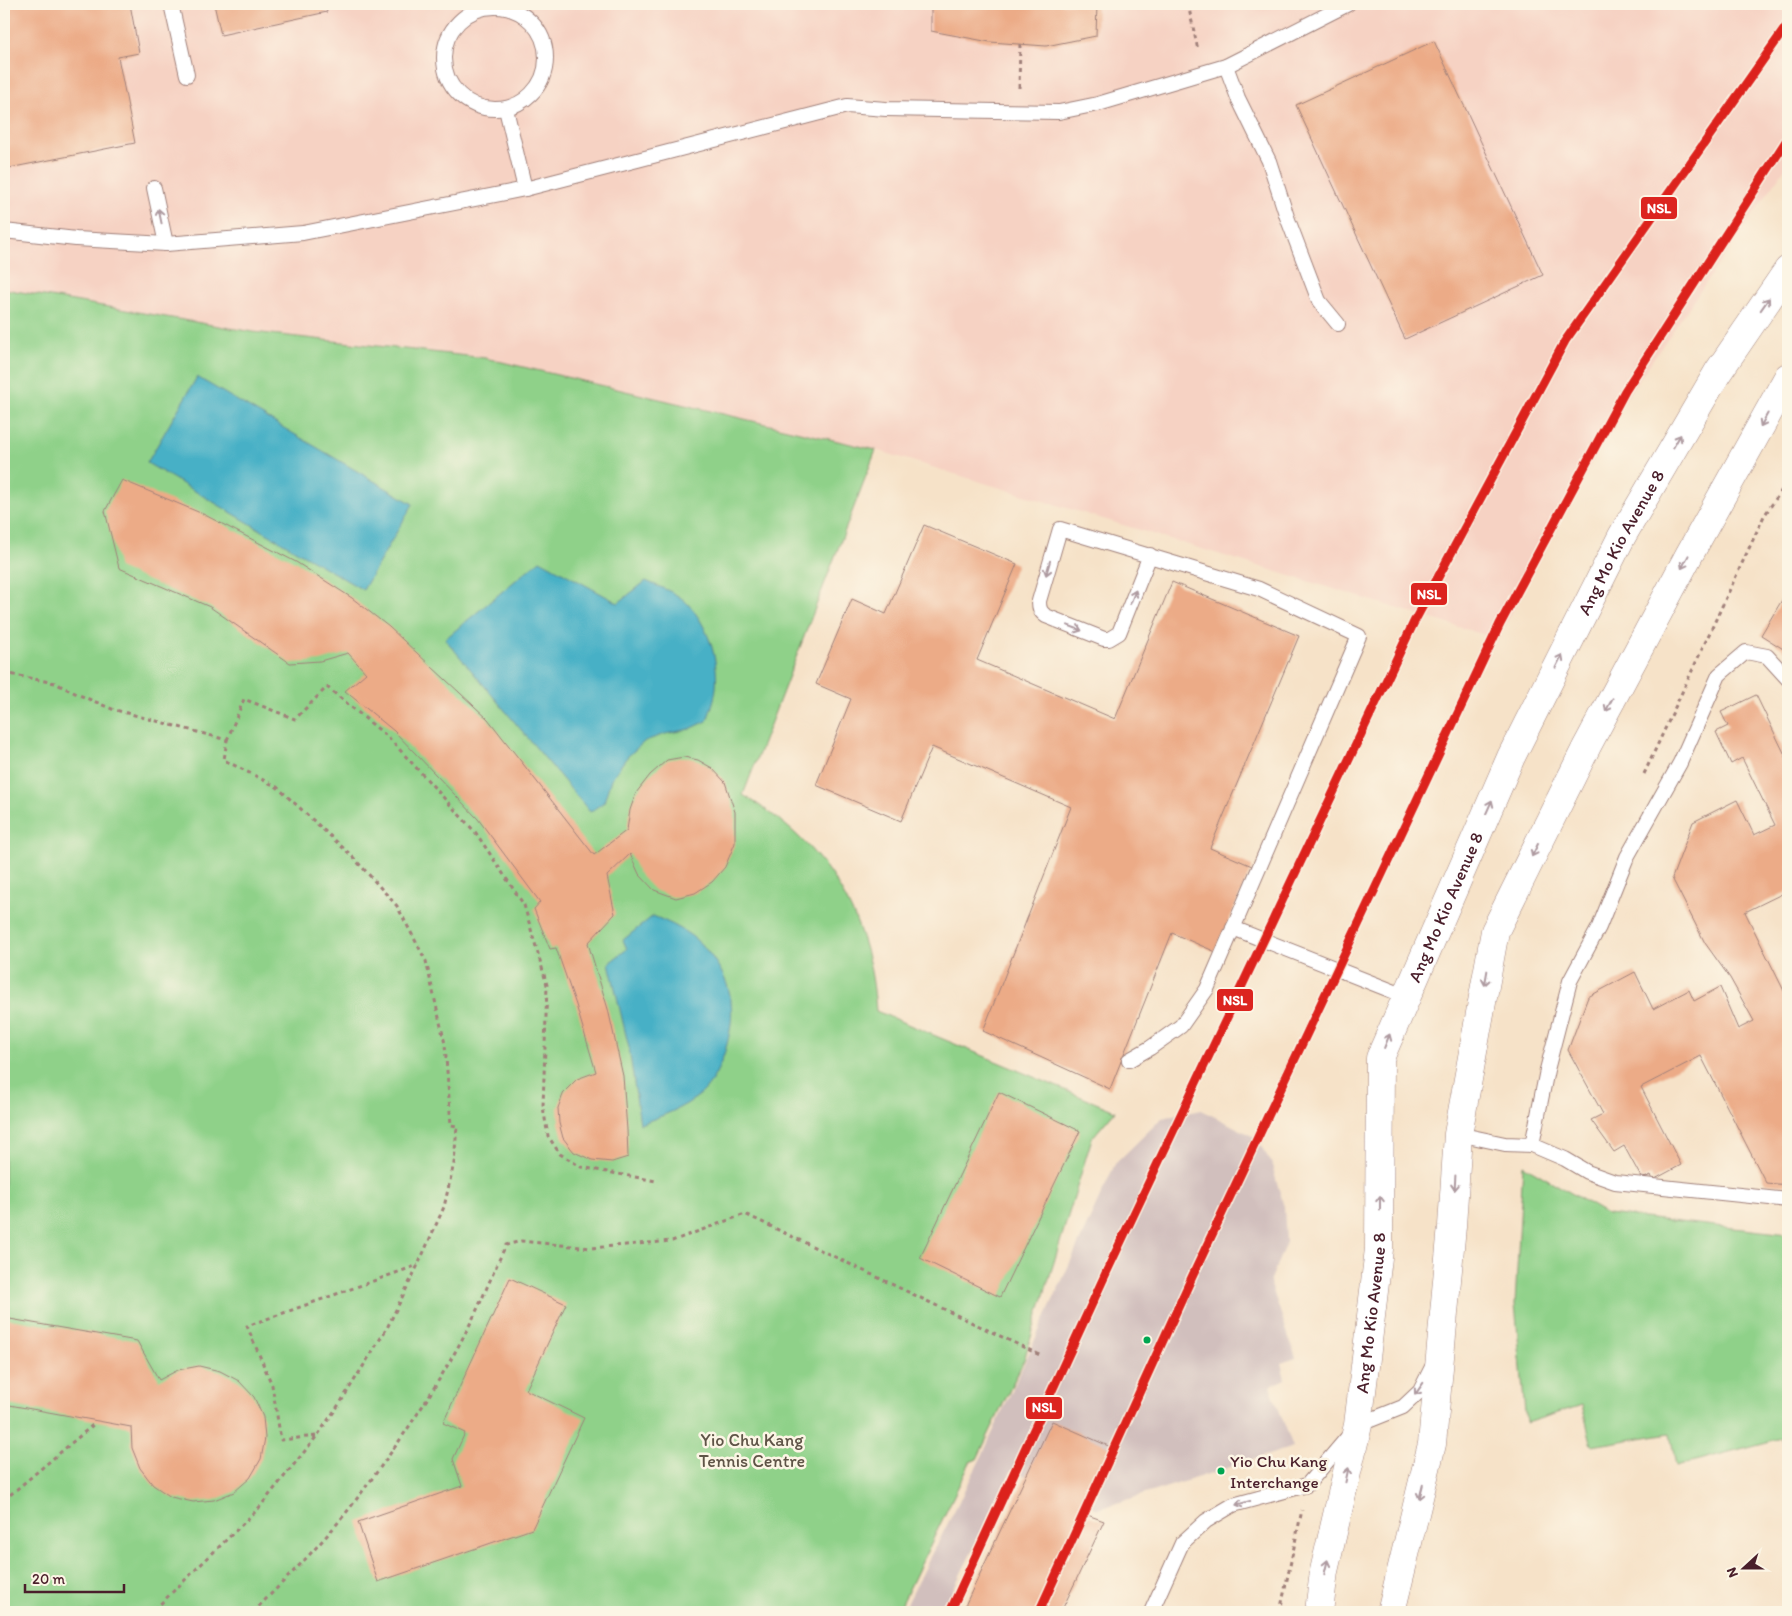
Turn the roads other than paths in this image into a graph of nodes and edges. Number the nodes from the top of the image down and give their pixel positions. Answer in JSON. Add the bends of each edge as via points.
{"nodes":[{"id":1,"x":172,"y":4,"type":"edge"},
{"id":2,"x":1348,"y":4,"type":"edge"},
{"id":3,"x":1226,"y":66,"type":"junction"},
{"id":4,"x":187,"y":75,"type":"dead end"},
{"id":5,"x":506,"y":109,"type":"junction"},
{"id":6,"x":154,"y":188,"type":"dead end"},
{"id":7,"x":525,"y":190,"type":"junction"},
{"id":8,"x":4,"y":231,"type":"edge"},
{"id":9,"x":166,"y":244,"type":"junction"},
{"id":10,"x":1788,"y":270,"type":"edge"},
{"id":11,"x":1338,"y":324,"type":"dead end"},
{"id":12,"x":1788,"y":377,"type":"edge"},
{"id":13,"x":1150,"y":555,"type":"junction"},
{"id":14,"x":1788,"y":679,"type":"edge"},
{"id":15,"x":1234,"y":928,"type":"junction"},
{"id":16,"x":1405,"y":996,"type":"junction"},
{"id":17,"x":1129,"y":1060,"type":"dead end"},
{"id":18,"x":1458,"y":1134,"type":"junction"},
{"id":19,"x":1532,"y":1145,"type":"junction"},
{"id":20,"x":1788,"y":1200,"type":"edge"},
{"id":21,"x":1442,"y":1346,"type":"junction"},
{"id":22,"x":1358,"y":1425,"type":"junction"},
{"id":23,"x":1150,"y":1612,"type":"edge"},
{"id":24,"x":1319,"y":1612,"type":"edge"},
{"id":25,"x":1391,"y":1612,"type":"edge"}],
"edges":[{"from":1,"to":4,"type":"lane"},
{"from":2,"to":3,"type":"lane"},
{"from":3,"to":7,"type":"lane","via":[[1098,104],[1059,112],[847,106]]},
{"from":3,"to":11,"type":"lane","via":[[1269,161],[1319,301]]},
{"from":5,"to":5,"type":"lane","via":[[482,108],[465,100],[453,87],[446,70],[444,52],[449,35],[459,21],[474,10],[490,6],[523,14],[536,26],[544,42],[547,59],[544,76],[535,92]]},
{"from":5,"to":7,"type":"lane"},
{"from":9,"to":6,"type":"lane","one_way":true},
{"from":7,"to":9,"type":"lane","via":[[303,234]]},
{"from":8,"to":9,"type":"lane"},
{"from":16,"to":10,"type":"main road","name":"Ang Mo Kio Avenue 8","one_way":true,"via":[[1511,756],[1622,536],[1718,372]]},
{"from":12,"to":18,"type":"main road","one_way":true,"via":[[1591,738],[1495,930]]},
{"from":13,"to":13,"type":"lane","one_way":true,"via":[[1060,529],[1039,601],[1040,608],[1046,616],[1104,639],[1109,638],[1119,633]]},
{"from":13,"to":15,"type":"lane","via":[[1258,589],[1359,636]]},
{"from":14,"to":19,"type":"lane","via":[[1767,656],[1746,652],[1719,675],[1680,763],[1627,857],[1598,927],[1570,981]]},
{"from":15,"to":16,"type":"lane"},
{"from":15,"to":17,"type":"lane","via":[[1207,989],[1181,1026]]},
{"from":22,"to":16,"type":"main road","name":"Ang Mo Kio Avenue 8","one_way":true,"via":[[1379,1249],[1380,1058]]},
{"from":18,"to":19,"type":"lane","via":[[1504,1144]]},
{"from":18,"to":21,"type":"main road","one_way":true},
{"from":19,"to":20,"type":"lane","via":[[1615,1182]]},
{"from":21,"to":22,"type":"lane","one_way":true,"via":[[1420,1391],[1403,1407]]},
{"from":21,"to":25,"type":"main road","one_way":true,"via":[[1432,1444]]},
{"from":22,"to":23,"type":"lane","one_way":true,"via":[[1307,1485],[1233,1505],[1206,1520],[1182,1543]]},
{"from":24,"to":22,"type":"main road","name":"Ang Mo Kio Avenue 8","one_way":true,"via":[[1324,1571]]}]}
